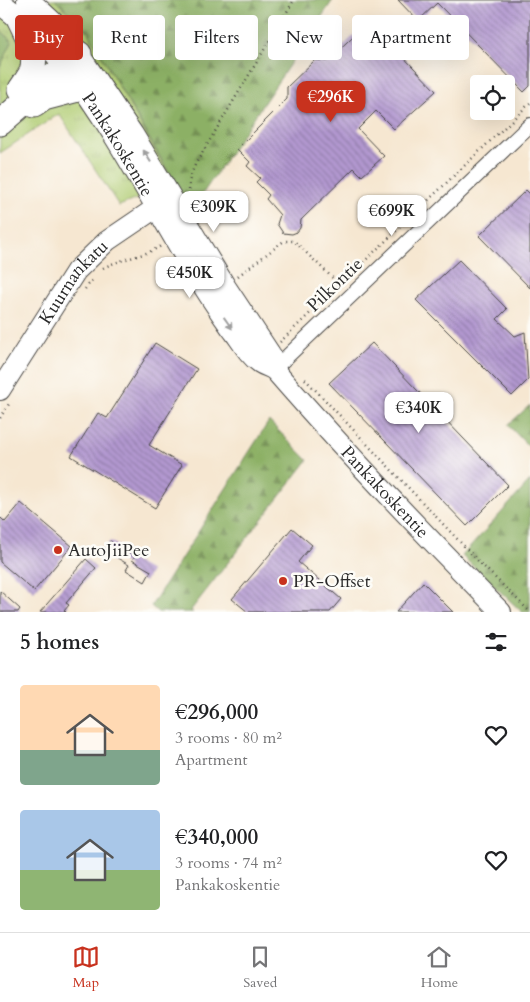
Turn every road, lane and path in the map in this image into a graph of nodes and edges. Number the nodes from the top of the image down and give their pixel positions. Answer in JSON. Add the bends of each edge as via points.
{"nodes":[{"id":1,"x":294,"y":0,"type":"edge"},
{"id":2,"x":16,"y":6,"type":"edge"},
{"id":3,"x":36,"y":15,"type":"edge"},
{"id":4,"x":62,"y":60,"type":"edge"},
{"id":5,"x":64,"y":60,"type":"edge"},
{"id":6,"x":71,"y":60,"type":"edge"},
{"id":7,"x":73,"y":60,"type":"edge"},
{"id":8,"x":82,"y":88,"type":"junction"},
{"id":9,"x":21,"y":89,"type":"junction"},
{"id":10,"x":530,"y":103,"type":"edge"},
{"id":11,"x":2,"y":117,"type":"edge"},
{"id":12,"x":530,"y":125,"type":"edge"},
{"id":13,"x":173,"y":201,"type":"junction"},
{"id":14,"x":175,"y":239,"type":"junction"},
{"id":15,"x":102,"y":269,"type":"dead end"},
{"id":16,"x":97,"y":275,"type":"dead end"},
{"id":17,"x":237,"y":277,"type":"dead end"},
{"id":18,"x":340,"y":285,"type":"junction"},
{"id":19,"x":81,"y":294,"type":"dead end"},
{"id":20,"x":281,"y":362,"type":"junction"},
{"id":21,"x":5,"y":396,"type":"edge"},
{"id":22,"x":0,"y":418,"type":"edge"},
{"id":23,"x":501,"y":612,"type":"edge"},
{"id":24,"x":530,"y":612,"type":"edge"}],
"edges":[{"from":1,"to":13,"type":"path","via":[[195,165],[188,192]]},
{"from":2,"to":3,"type":"main road","name":"Pankakoskentie"},
{"from":2,"to":9,"type":"highway","via":[[33,56],[32,72]]},
{"from":4,"to":9,"type":"highway"},
{"from":5,"to":11,"type":"highway"},
{"from":6,"to":8,"type":"main road","name":"Pankakoskentie"},
{"from":13,"to":7,"type":"main road","name":"Pankakoskentie","one_way":true,"via":[[133,134]]},
{"from":8,"to":11,"type":"highway","via":[[44,98],[20,116]]},
{"from":8,"to":13,"type":"main road","name":"Pankakoskentie","via":[[130,162]]},
{"from":9,"to":11,"type":"highway"},
{"from":10,"to":18,"type":"path"},
{"from":12,"to":20,"type":"street","name":"Pilkontie"},
{"from":13,"to":14,"type":"main road","name":"Pankakoskentie"},
{"from":13,"to":20,"type":"main road","name":"Pankakoskentie","via":[[231,295],[271,354]]},
{"from":13,"to":21,"type":"main road","name":"Kuurnankatu","via":[[107,242],[76,271]]},
{"from":14,"to":15,"type":"path","via":[[146,254]]},
{"from":14,"to":20,"type":"main road","name":"Pankakoskentie","one_way":true,"via":[[209,296],[250,353],[260,363]]},
{"from":16,"to":19,"type":"path"},
{"from":17,"to":18,"type":"path","via":[[284,241],[294,241]]},
{"from":18,"to":20,"type":"path","via":[[278,343]]},
{"from":20,"to":23,"type":"main road","name":"Pankakoskentie","via":[[324,427]]},
{"from":20,"to":24,"type":"path","via":[[299,373]]},
{"from":21,"to":22,"type":"path"}]}
